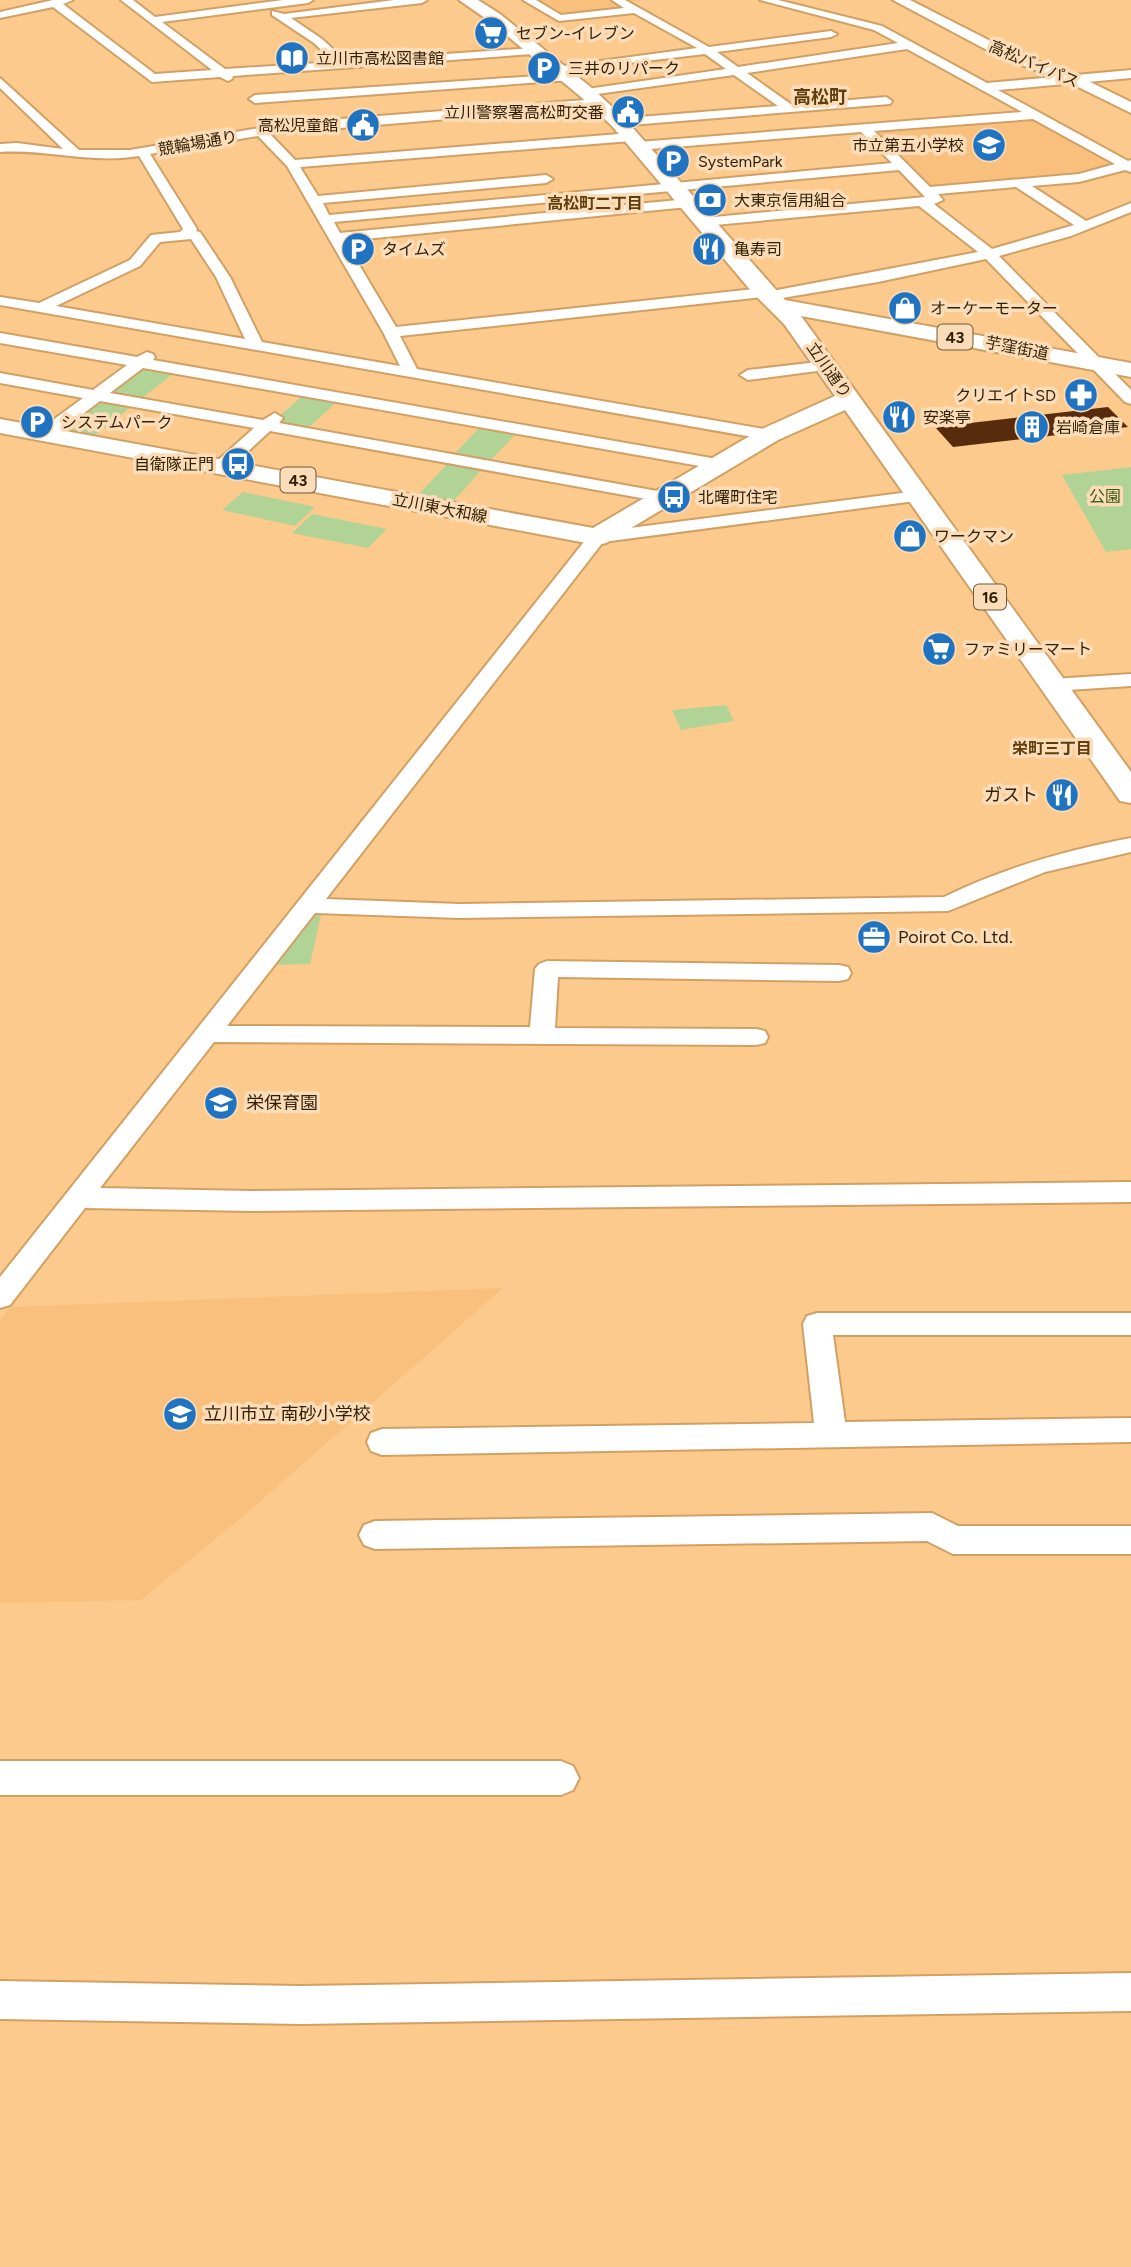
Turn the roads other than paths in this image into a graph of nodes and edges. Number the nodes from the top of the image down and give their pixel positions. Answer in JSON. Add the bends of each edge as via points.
{"nodes":[{"id":1,"x":68,"y":0,"type":"edge"},
{"id":2,"x":126,"y":0,"type":"edge"},
{"id":3,"x":308,"y":0,"type":"edge"},
{"id":4,"x":422,"y":0,"type":"edge"},
{"id":5,"x":467,"y":0,"type":"edge"},
{"id":6,"x":528,"y":0,"type":"edge"},
{"id":7,"x":617,"y":0,"type":"edge"},
{"id":8,"x":765,"y":0,"type":"edge"},
{"id":9,"x":900,"y":0,"type":"edge"},
{"id":10,"x":260,"y":2,"type":"edge"},
{"id":11,"x":55,"y":3,"type":"junction"},
{"id":12,"x":636,"y":10,"type":"junction"},
{"id":13,"x":0,"y":15,"type":"edge"},
{"id":14,"x":280,"y":16,"type":"junction"},
{"id":15,"x":154,"y":20,"type":"junction"},
{"id":16,"x":831,"y":34,"type":"dead end"},
{"id":17,"x":910,"y":45,"type":"junction"},
{"id":18,"x":707,"y":50,"type":"junction"},
{"id":19,"x":534,"y":51,"type":"junction"},
{"id":20,"x":1005,"y":54,"type":"junction"},
{"id":21,"x":344,"y":65,"type":"junction"},
{"id":22,"x":738,"y":71,"type":"junction"},
{"id":23,"x":223,"y":73,"type":"junction"},
{"id":24,"x":561,"y":74,"type":"junction"},
{"id":25,"x":1131,"y":74,"type":"edge"},
{"id":26,"x":1071,"y":78,"type":"junction"},
{"id":27,"x":1054,"y":80,"type":"junction"},
{"id":28,"x":234,"y":81,"type":"dead end"},
{"id":29,"x":0,"y":82,"type":"edge"},
{"id":30,"x":988,"y":87,"type":"junction"},
{"id":31,"x":867,"y":88,"type":"dead end"},
{"id":32,"x":526,"y":95,"type":"junction"},
{"id":33,"x":592,"y":98,"type":"junction"},
{"id":34,"x":886,"y":101,"type":"junction"},
{"id":35,"x":789,"y":108,"type":"junction"},
{"id":36,"x":1131,"y":108,"type":"edge"},
{"id":37,"x":1035,"y":115,"type":"junction"},
{"id":38,"x":618,"y":122,"type":"junction"},
{"id":39,"x":919,"y":124,"type":"junction"},
{"id":40,"x":289,"y":127,"type":"junction"},
{"id":41,"x":863,"y":127,"type":"junction"},
{"id":42,"x":261,"y":132,"type":"junction"},
{"id":43,"x":634,"y":141,"type":"junction"},
{"id":44,"x":0,"y":148,"type":"edge"},
{"id":45,"x":143,"y":153,"type":"junction"},
{"id":46,"x":76,"y":154,"type":"junction"},
{"id":47,"x":292,"y":164,"type":"junction"},
{"id":48,"x":1130,"y":165,"type":"edge"},
{"id":49,"x":903,"y":166,"type":"junction"},
{"id":50,"x":658,"y":169,"type":"junction"},
{"id":51,"x":635,"y":171,"type":"dead end"},
{"id":52,"x":565,"y":177,"type":"dead end"},
{"id":53,"x":1020,"y":184,"type":"junction"},
{"id":54,"x":673,"y":186,"type":"junction"},
{"id":55,"x":926,"y":196,"type":"junction"},
{"id":56,"x":314,"y":200,"type":"junction"},
{"id":57,"x":688,"y":203,"type":"junction"},
{"id":58,"x":1131,"y":207,"type":"edge"},
{"id":59,"x":325,"y":219,"type":"junction"},
{"id":60,"x":704,"y":222,"type":"junction"},
{"id":61,"x":1085,"y":226,"type":"junction"},
{"id":62,"x":186,"y":233,"type":"junction"},
{"id":63,"x":335,"y":238,"type":"junction"},
{"id":64,"x":988,"y":253,"type":"junction"},
{"id":65,"x":772,"y":298,"type":"junction"},
{"id":66,"x":0,"y":301,"type":"edge"},
{"id":67,"x":33,"y":307,"type":"junction"},
{"id":68,"x":9,"y":317,"type":"dead end"},
{"id":69,"x":175,"y":332,"type":"junction"},
{"id":70,"x":391,"y":332,"type":"junction"},
{"id":71,"x":0,"y":338,"type":"edge"},
{"id":72,"x":256,"y":346,"type":"junction"},
{"id":73,"x":765,"y":354,"type":"dead end"},
{"id":74,"x":338,"y":361,"type":"junction"},
{"id":75,"x":139,"y":363,"type":"junction"},
{"id":76,"x":1095,"y":363,"type":"junction"},
{"id":77,"x":826,"y":366,"type":"junction"},
{"id":78,"x":1131,"y":370,"type":"edge"},
{"id":79,"x":780,"y":371,"type":"junction"},
{"id":80,"x":411,"y":373,"type":"junction"},
{"id":81,"x":748,"y":375,"type":"dead end"},
{"id":82,"x":0,"y":378,"type":"edge"},
{"id":83,"x":303,"y":392,"type":"junction"},
{"id":84,"x":96,"y":396,"type":"junction"},
{"id":85,"x":849,"y":399,"type":"junction"},
{"id":86,"x":1131,"y":400,"type":"edge"},
{"id":87,"x":267,"y":425,"type":"junction"},
{"id":88,"x":0,"y":426,"type":"edge"},
{"id":89,"x":44,"y":435,"type":"junction"},
{"id":90,"x":769,"y":435,"type":"junction"},
{"id":91,"x":717,"y":464,"type":"junction"},
{"id":92,"x":222,"y":466,"type":"junction"},
{"id":93,"x":917,"y":496,"type":"junction"},
{"id":94,"x":663,"y":497,"type":"junction"},
{"id":95,"x":597,"y":537,"type":"junction"},
{"id":96,"x":1131,"y":680,"type":"edge"},
{"id":97,"x":1052,"y":685,"type":"junction"},
{"id":98,"x":1131,"y":794,"type":"edge"},
{"id":99,"x":1131,"y":845,"type":"edge"},
{"id":100,"x":306,"y":905,"type":"junction"},
{"id":101,"x":717,"y":939,"type":"junction"},
{"id":102,"x":839,"y":973,"type":"dead end"},
{"id":103,"x":205,"y":1034,"type":"junction"},
{"id":104,"x":542,"y":1035,"type":"junction"},
{"id":105,"x":756,"y":1037,"type":"dead end"},
{"id":106,"x":1131,"y":1192,"type":"edge"},
{"id":107,"x":77,"y":1198,"type":"junction"},
{"id":108,"x":0,"y":1297,"type":"edge"},
{"id":109,"x":1131,"y":1324,"type":"edge"},
{"id":110,"x":1131,"y":1430,"type":"edge"},
{"id":111,"x":831,"y":1433,"type":"junction"},
{"id":112,"x":382,"y":1441,"type":"dead end"},
{"id":113,"x":375,"y":1535,"type":"dead end"},
{"id":114,"x":1131,"y":1540,"type":"edge"},
{"id":115,"x":0,"y":1778,"type":"edge"},
{"id":116,"x":561,"y":1778,"type":"dead end"},
{"id":117,"x":1131,"y":1992,"type":"edge"},
{"id":118,"x":0,"y":2000,"type":"edge"}],
"edges":[{"from":1,"to":11,"type":"street"},
{"from":2,"to":15,"type":"street"},
{"from":3,"to":10,"type":"street"},
{"from":4,"to":14,"type":"street"},
{"from":5,"to":19,"type":"main road","name":"立川通り","number":"16"},
{"from":6,"to":12,"type":"street","via":[[559,18]]},
{"from":7,"to":12,"type":"street"},
{"from":8,"to":17,"type":"street","via":[[864,22]]},
{"from":9,"to":20,"type":"street","name":"高松バイパス"},
{"from":10,"to":14,"type":"street"},
{"from":10,"to":15,"type":"street"},
{"from":11,"to":13,"type":"street"},
{"from":11,"to":23,"type":"street","via":[[152,78]]},
{"from":12,"to":18,"type":"street"},
{"from":14,"to":21,"type":"street"},
{"from":15,"to":23,"type":"street"},
{"from":16,"to":18,"type":"street"},
{"from":17,"to":22,"type":"street","name":"競輪場通り"},
{"from":17,"to":30,"type":"street"},
{"from":18,"to":22,"type":"street"},
{"from":18,"to":24,"type":"street"},
{"from":19,"to":21,"type":"street"},
{"from":19,"to":24,"type":"main road","name":"立川通り","number":"16"},
{"from":20,"to":26,"type":"street","name":"高松バイパス"},
{"from":20,"to":27,"type":"street"},
{"from":21,"to":23,"type":"street"},
{"from":22,"to":33,"type":"street","name":"競輪場通り"},
{"from":22,"to":35,"type":"street"},
{"from":23,"to":28,"type":"street"},
{"from":24,"to":32,"type":"street"},
{"from":24,"to":33,"type":"main road","name":"立川通り","number":"16"},
{"from":25,"to":26,"type":"street"},
{"from":26,"to":27,"type":"street"},
{"from":26,"to":36,"type":"street","name":"高松バイパス"},
{"from":27,"to":30,"type":"street"},
{"from":29,"to":46,"type":"street"},
{"from":30,"to":37,"type":"street"},
{"from":31,"to":34,"type":"street"},
{"from":32,"to":33,"type":"street","name":"競輪場通り"},
{"from":32,"to":40,"type":"street","name":"競輪場通り"},
{"from":32,"to":40,"type":"street","via":[[250,94]]},
{"from":33,"to":38,"type":"main road","name":"立川通り","number":"16"},
{"from":34,"to":35,"type":"street"},
{"from":34,"to":39,"type":"street"},
{"from":35,"to":38,"type":"street"},
{"from":37,"to":39,"type":"street"},
{"from":37,"to":48,"type":"street"},
{"from":38,"to":43,"type":"main road","name":"立川通り","number":"16"},
{"from":39,"to":41,"type":"street"},
{"from":40,"to":42,"type":"street","name":"競輪場通り"},
{"from":41,"to":43,"type":"street"},
{"from":41,"to":49,"type":"street"},
{"from":42,"to":45,"type":"street","name":"競輪場通り"},
{"from":42,"to":47,"type":"street"},
{"from":43,"to":47,"type":"street"},
{"from":43,"to":50,"type":"main road","name":"立川通り","number":"16"},
{"from":44,"to":46,"type":"street","name":"競輪場通り"},
{"from":45,"to":46,"type":"street","name":"競輪場通り"},
{"from":45,"to":62,"type":"street","via":[[177,204],[190,229]]},
{"from":47,"to":56,"type":"street"},
{"from":48,"to":53,"type":"street","via":[[1079,178]]},
{"from":49,"to":54,"type":"street"},
{"from":49,"to":55,"type":"street"},
{"from":50,"to":51,"type":"street"},
{"from":50,"to":54,"type":"main road","name":"立川通り","number":"16"},
{"from":52,"to":56,"type":"street"},
{"from":53,"to":55,"type":"street"},
{"from":53,"to":61,"type":"street"},
{"from":54,"to":57,"type":"main road","name":"立川通り","number":"16"},
{"from":54,"to":59,"type":"street"},
{"from":55,"to":60,"type":"street"},
{"from":55,"to":64,"type":"street"},
{"from":56,"to":59,"type":"street"},
{"from":57,"to":60,"type":"main road","name":"立川通り","number":"16"},
{"from":57,"to":63,"type":"street"},
{"from":58,"to":61,"type":"street"},
{"from":59,"to":63,"type":"street"},
{"from":60,"to":65,"type":"main road","name":"立川通り","number":"16"},
{"from":61,"to":64,"type":"street"},
{"from":62,"to":67,"type":"street","via":[[156,238],[135,263]]},
{"from":62,"to":72,"type":"street","via":[[195,235],[223,277]]},
{"from":63,"to":70,"type":"street"},
{"from":64,"to":65,"type":"street"},
{"from":64,"to":76,"type":"street"},
{"from":65,"to":70,"type":"street"},
{"from":65,"to":76,"type":"main road","name":"芋窪街道","number":"43"},
{"from":65,"to":77,"type":"main road","name":"立川通り","number":"16"},
{"from":66,"to":67,"type":"street"},
{"from":67,"to":68,"type":"street"},
{"from":67,"to":69,"type":"street"},
{"from":69,"to":72,"type":"street"},
{"from":69,"to":75,"type":"street"},
{"from":70,"to":80,"type":"street"},
{"from":71,"to":75,"type":"street"},
{"from":72,"to":74,"type":"street"},
{"from":73,"to":79,"type":"street"},
{"from":74,"to":80,"type":"street"},
{"from":74,"to":83,"type":"street"},
{"from":75,"to":83,"type":"street"},
{"from":75,"to":84,"type":"street"},
{"from":76,"to":78,"type":"main road","name":"芋窪街道","number":"43"},
{"from":76,"to":86,"type":"street"},
{"from":77,"to":79,"type":"street"},
{"from":77,"to":85,"type":"main road","name":"立川通り","number":"16"},
{"from":79,"to":81,"type":"street"},
{"from":80,"to":90,"type":"street"},
{"from":82,"to":84,"type":"street"},
{"from":83,"to":87,"type":"street"},
{"from":83,"to":91,"type":"street"},
{"from":84,"to":87,"type":"street"},
{"from":84,"to":89,"type":"street"},
{"from":85,"to":90,"type":"main road"},
{"from":85,"to":93,"type":"main road","name":"立川通り","number":"16"},
{"from":87,"to":92,"type":"street"},
{"from":87,"to":94,"type":"street"},
{"from":88,"to":89,"type":"main road","name":"立川東大和線","number":"43"},
{"from":89,"to":92,"type":"main road","name":"立川東大和線","number":"43"},
{"from":90,"to":91,"type":"main road"},
{"from":91,"to":94,"type":"main road"},
{"from":92,"to":95,"type":"main road","name":"立川東大和線","number":"43"},
{"from":93,"to":95,"type":"street"},
{"from":93,"to":97,"type":"main road","name":"立川通り","number":"16"},
{"from":94,"to":95,"type":"main road"},
{"from":95,"to":100,"type":"street"},
{"from":96,"to":97,"type":"street"},
{"from":97,"to":98,"type":"main road","name":"立川通り","number":"16"},
{"from":99,"to":101,"type":"street","via":[[1052,863],[987,884],[948,904]]},
{"from":100,"to":101,"type":"street","via":[[460,911]]},
{"from":100,"to":103,"type":"street"},
{"from":101,"to":102,"type":"street"},
{"from":101,"to":104,"type":"street","via":[[547,969]]},
{"from":103,"to":104,"type":"street"},
{"from":103,"to":107,"type":"street"},
{"from":104,"to":105,"type":"street"},
{"from":106,"to":107,"type":"street","via":[[251,1201]]},
{"from":107,"to":108,"type":"street"},
{"from":109,"to":111,"type":"street","via":[[817,1324]]},
{"from":110,"to":111,"type":"street"},
{"from":111,"to":112,"type":"street"},
{"from":113,"to":114,"type":"street","via":[[932,1527],[953,1540]]},
{"from":115,"to":116,"type":"street"},
{"from":117,"to":118,"type":"street","via":[[313,2005]]}]}
